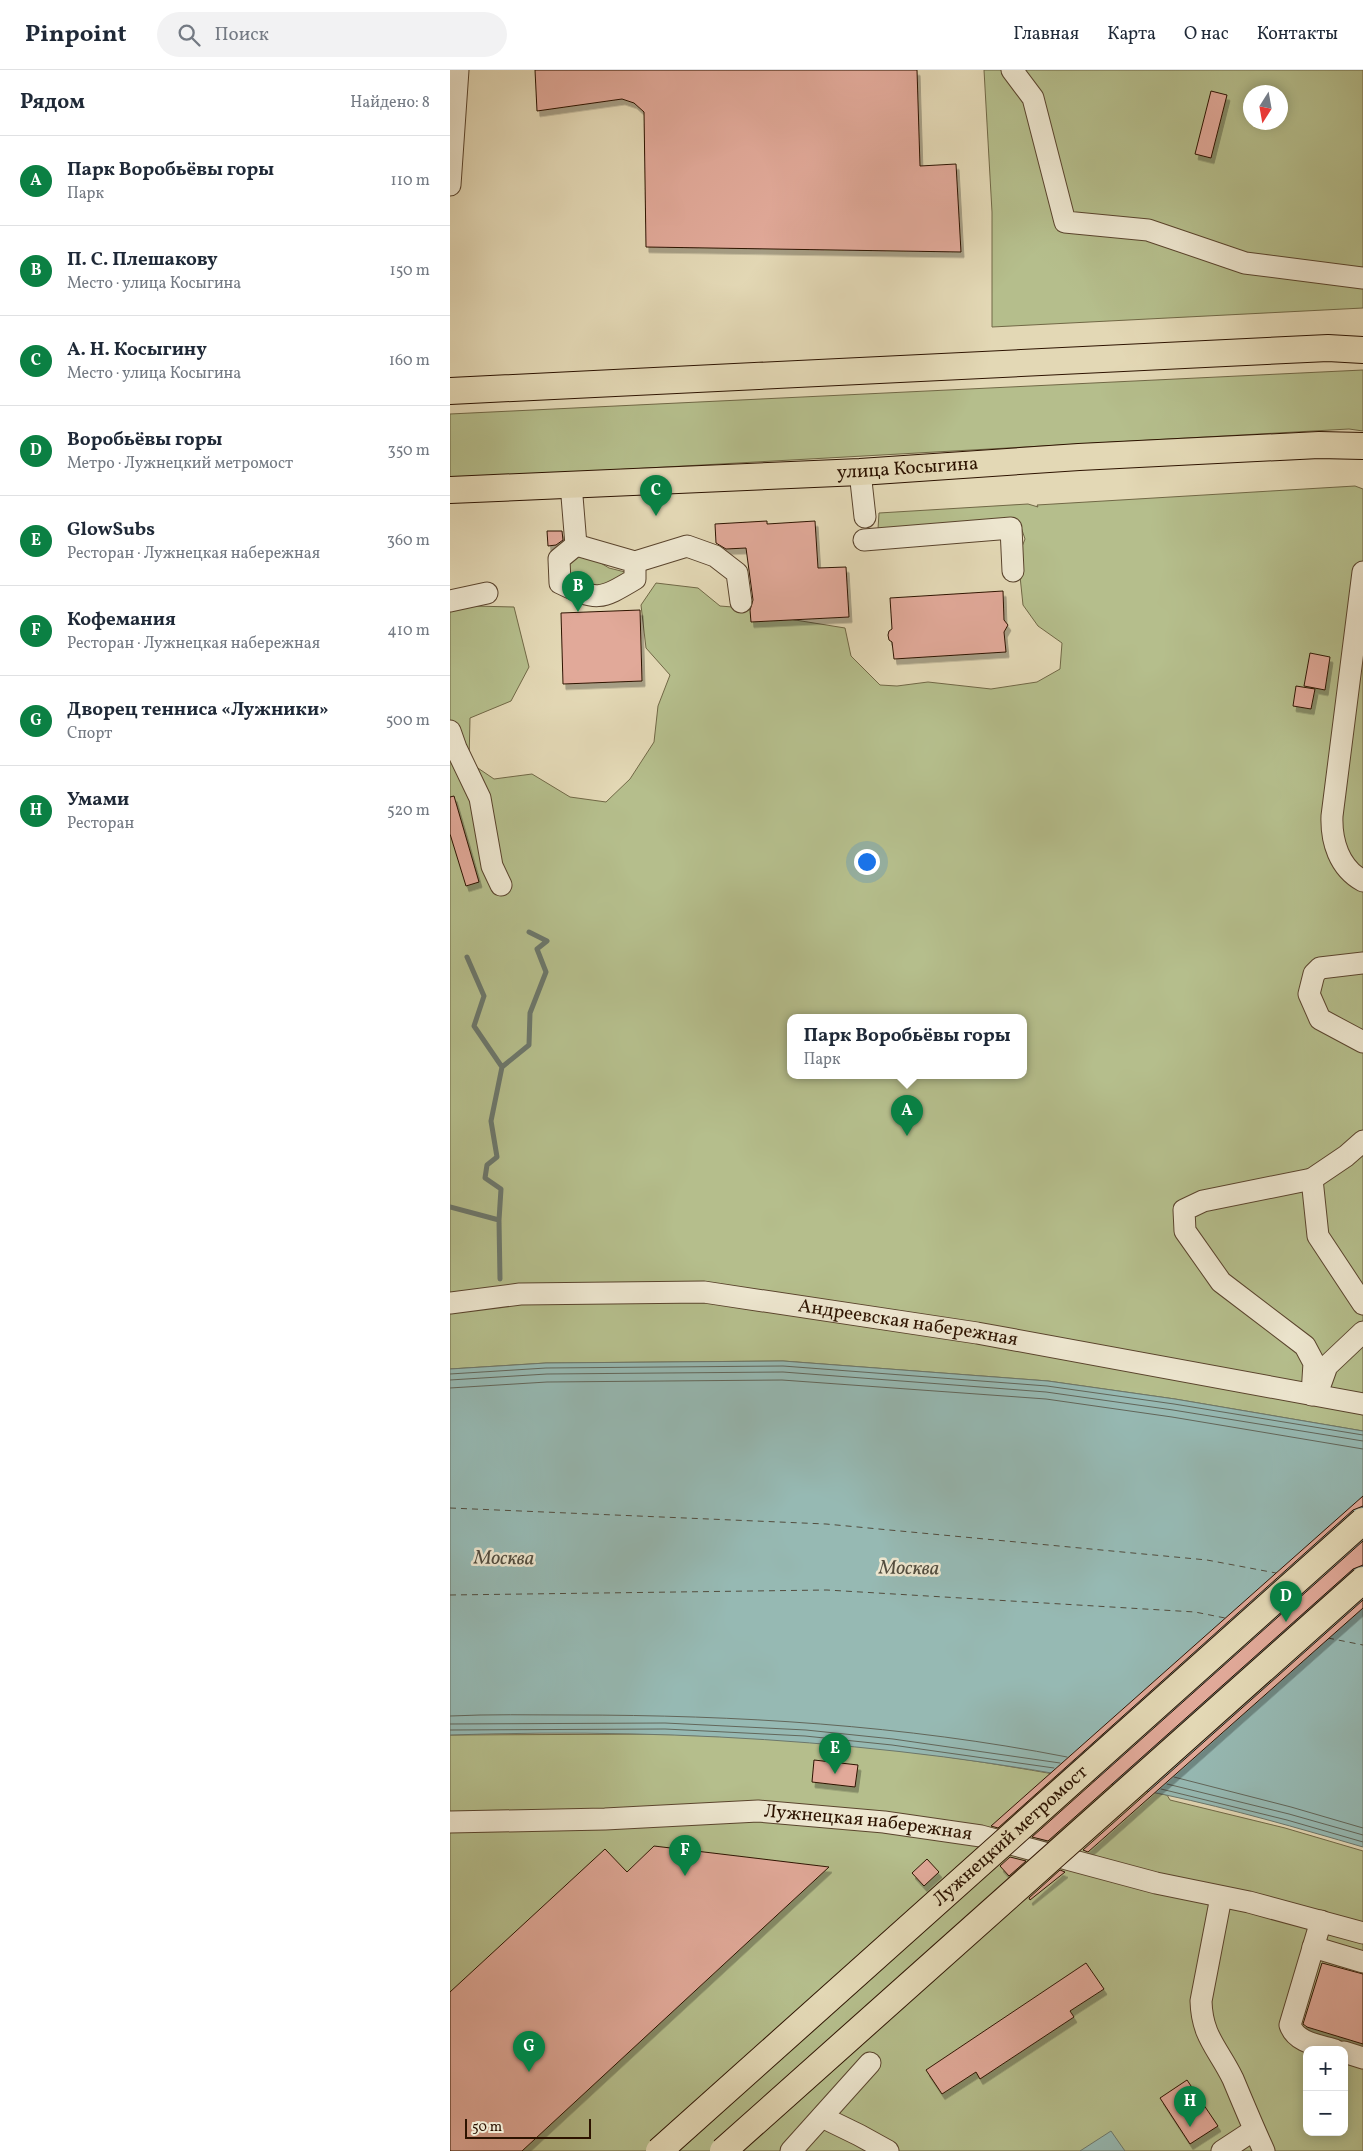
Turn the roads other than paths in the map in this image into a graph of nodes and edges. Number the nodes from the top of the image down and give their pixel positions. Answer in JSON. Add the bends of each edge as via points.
{"nodes":[{"id":1,"x":458,"y":70,"type":"edge"},
{"id":2,"x":1012,"y":70,"type":"edge"},
{"id":3,"x":450,"y":185,"type":"edge"},
{"id":4,"x":1363,"y":278,"type":"edge"},
{"id":5,"x":1363,"y":350,"type":"edge"},
{"id":6,"x":450,"y":391,"type":"edge"},
{"id":7,"x":1363,"y":446,"type":"edge"},
{"id":8,"x":860,"y":472,"type":"junction"},
{"id":9,"x":571,"y":484,"type":"junction"},
{"id":10,"x":450,"y":490,"type":"edge"},
{"id":11,"x":865,"y":517,"type":"dead end"},
{"id":12,"x":864,"y":540,"type":"dead end"},
{"id":13,"x":576,"y":545,"type":"junction"},
{"id":14,"x":635,"y":562,"type":"junction"},
{"id":15,"x":1014,"y":572,"type":"dead end"},
{"id":16,"x":1363,"y":572,"type":"edge"},
{"id":17,"x":487,"y":593,"type":"dead end"},
{"id":18,"x":450,"y":601,"type":"edge"},
{"id":19,"x":741,"y":602,"type":"dead end"},
{"id":20,"x":453,"y":740,"type":"edge"},
{"id":21,"x":450,"y":772,"type":"edge"},
{"id":22,"x":1363,"y":881,"type":"edge"},
{"id":23,"x":501,"y":885,"type":"dead end"},
{"id":24,"x":1363,"y":963,"type":"edge"},
{"id":25,"x":1359,"y":1038,"type":"edge"},
{"id":26,"x":1363,"y":1141,"type":"edge"},
{"id":27,"x":1312,"y":1179,"type":"junction"},
{"id":28,"x":450,"y":1303,"type":"edge"},
{"id":29,"x":1363,"y":1304,"type":"edge"},
{"id":30,"x":1363,"y":1332,"type":"edge"},
{"id":31,"x":1314,"y":1396,"type":"junction"},
{"id":32,"x":1363,"y":1404,"type":"edge"},
{"id":33,"x":1363,"y":1521,"type":"edge"},
{"id":34,"x":1363,"y":1580,"type":"edge"},
{"id":35,"x":450,"y":1822,"type":"edge"},
{"id":36,"x":1221,"y":1897,"type":"junction"},
{"id":37,"x":1321,"y":1921,"type":"junction"},
{"id":38,"x":1363,"y":1933,"type":"edge"},
{"id":39,"x":1313,"y":1947,"type":"junction"},
{"id":40,"x":1363,"y":1962,"type":"edge"},
{"id":41,"x":1322,"y":2046,"type":"edge"},
{"id":42,"x":1348,"y":2053,"type":"edge"},
{"id":43,"x":1363,"y":2058,"type":"edge"},
{"id":44,"x":870,"y":2063,"type":"dead end"},
{"id":45,"x":822,"y":2117,"type":"junction"},
{"id":46,"x":1254,"y":2130,"type":"junction"},
{"id":47,"x":658,"y":2151,"type":"edge"},
{"id":48,"x":723,"y":2151,"type":"edge"},
{"id":49,"x":791,"y":2151,"type":"edge"},
{"id":50,"x":888,"y":2151,"type":"edge"},
{"id":51,"x":1222,"y":2151,"type":"edge"},
{"id":52,"x":1264,"y":2151,"type":"edge"}],
"edges":[{"from":1,"to":3,"type":"street"},
{"from":2,"to":4,"type":"street","via":[[1033,98],[1065,222],[1148,230],[1245,263]]},
{"from":5,"to":6,"type":"main road","via":[[1328,348]]},
{"from":7,"to":8,"type":"main road","name":"улица Косыгина","via":[[1319,445],[1098,456]]},
{"from":8,"to":9,"type":"main road","name":"улица Косыгина"},
{"from":8,"to":11,"type":"street"},
{"from":9,"to":10,"type":"main road","name":"улица Косыгина"},
{"from":9,"to":13,"type":"street"},
{"from":12,"to":15,"type":"street","via":[[1011,528]]},
{"from":13,"to":14,"type":"street"},
{"from":13,"to":14,"type":"street","via":[[559,559],[560,583],[587,596],[609,594],[635,579]]},
{"from":14,"to":19,"type":"street","via":[[686,546],[714,556],[737,573]]},
{"from":16,"to":22,"type":"street","via":[[1331,835],[1343,864]]},
{"from":17,"to":18,"type":"street"},
{"from":20,"to":21,"type":"street"},
{"from":20,"to":23,"type":"street","via":[[480,798],[492,866]]},
{"from":24,"to":25,"type":"street","via":[[1320,968],[1314,974],[1309,994],[1320,1019]]},
{"from":26,"to":27,"type":"street"},
{"from":27,"to":29,"type":"street","via":[[1318,1236]]},
{"from":27,"to":31,"type":"street","via":[[1203,1201],[1184,1210],[1185,1231],[1221,1282],[1305,1346],[1314,1363]]},
{"from":28,"to":31,"type":"street","name":"Андреевская набережная","via":[[520,1294],[704,1292],[977,1333]]},
{"from":30,"to":31,"type":"street","via":[[1327,1366]]},
{"from":31,"to":32,"type":"street","name":"Андреевская набережная"},
{"from":33,"to":47,"type":"main road","name":"Лужнецкий метромост","bridge":true},
{"from":34,"to":48,"type":"main road","bridge":true},
{"from":35,"to":36,"type":"street","name":"Лужнецкая набережная","via":[[604,1819],[758,1810],[981,1836]]},
{"from":36,"to":37,"type":"street","name":"Лужнецкая набережная"},
{"from":36,"to":46,"type":"street","via":[[1201,2000],[1202,2017],[1209,2039],[1232,2077]]},
{"from":37,"to":38,"type":"street","name":"Лужнецкая набережная"},
{"from":37,"to":39,"type":"street"},
{"from":39,"to":40,"type":"street"},
{"from":39,"to":41,"type":"street","via":[[1290,2025],[1302,2040]]},
{"from":42,"to":43,"type":"street"},
{"from":44,"to":45,"type":"street"},
{"from":45,"to":49,"type":"street"},
{"from":45,"to":50,"type":"street"},
{"from":46,"to":51,"type":"street"},
{"from":46,"to":52,"type":"street"}]}
